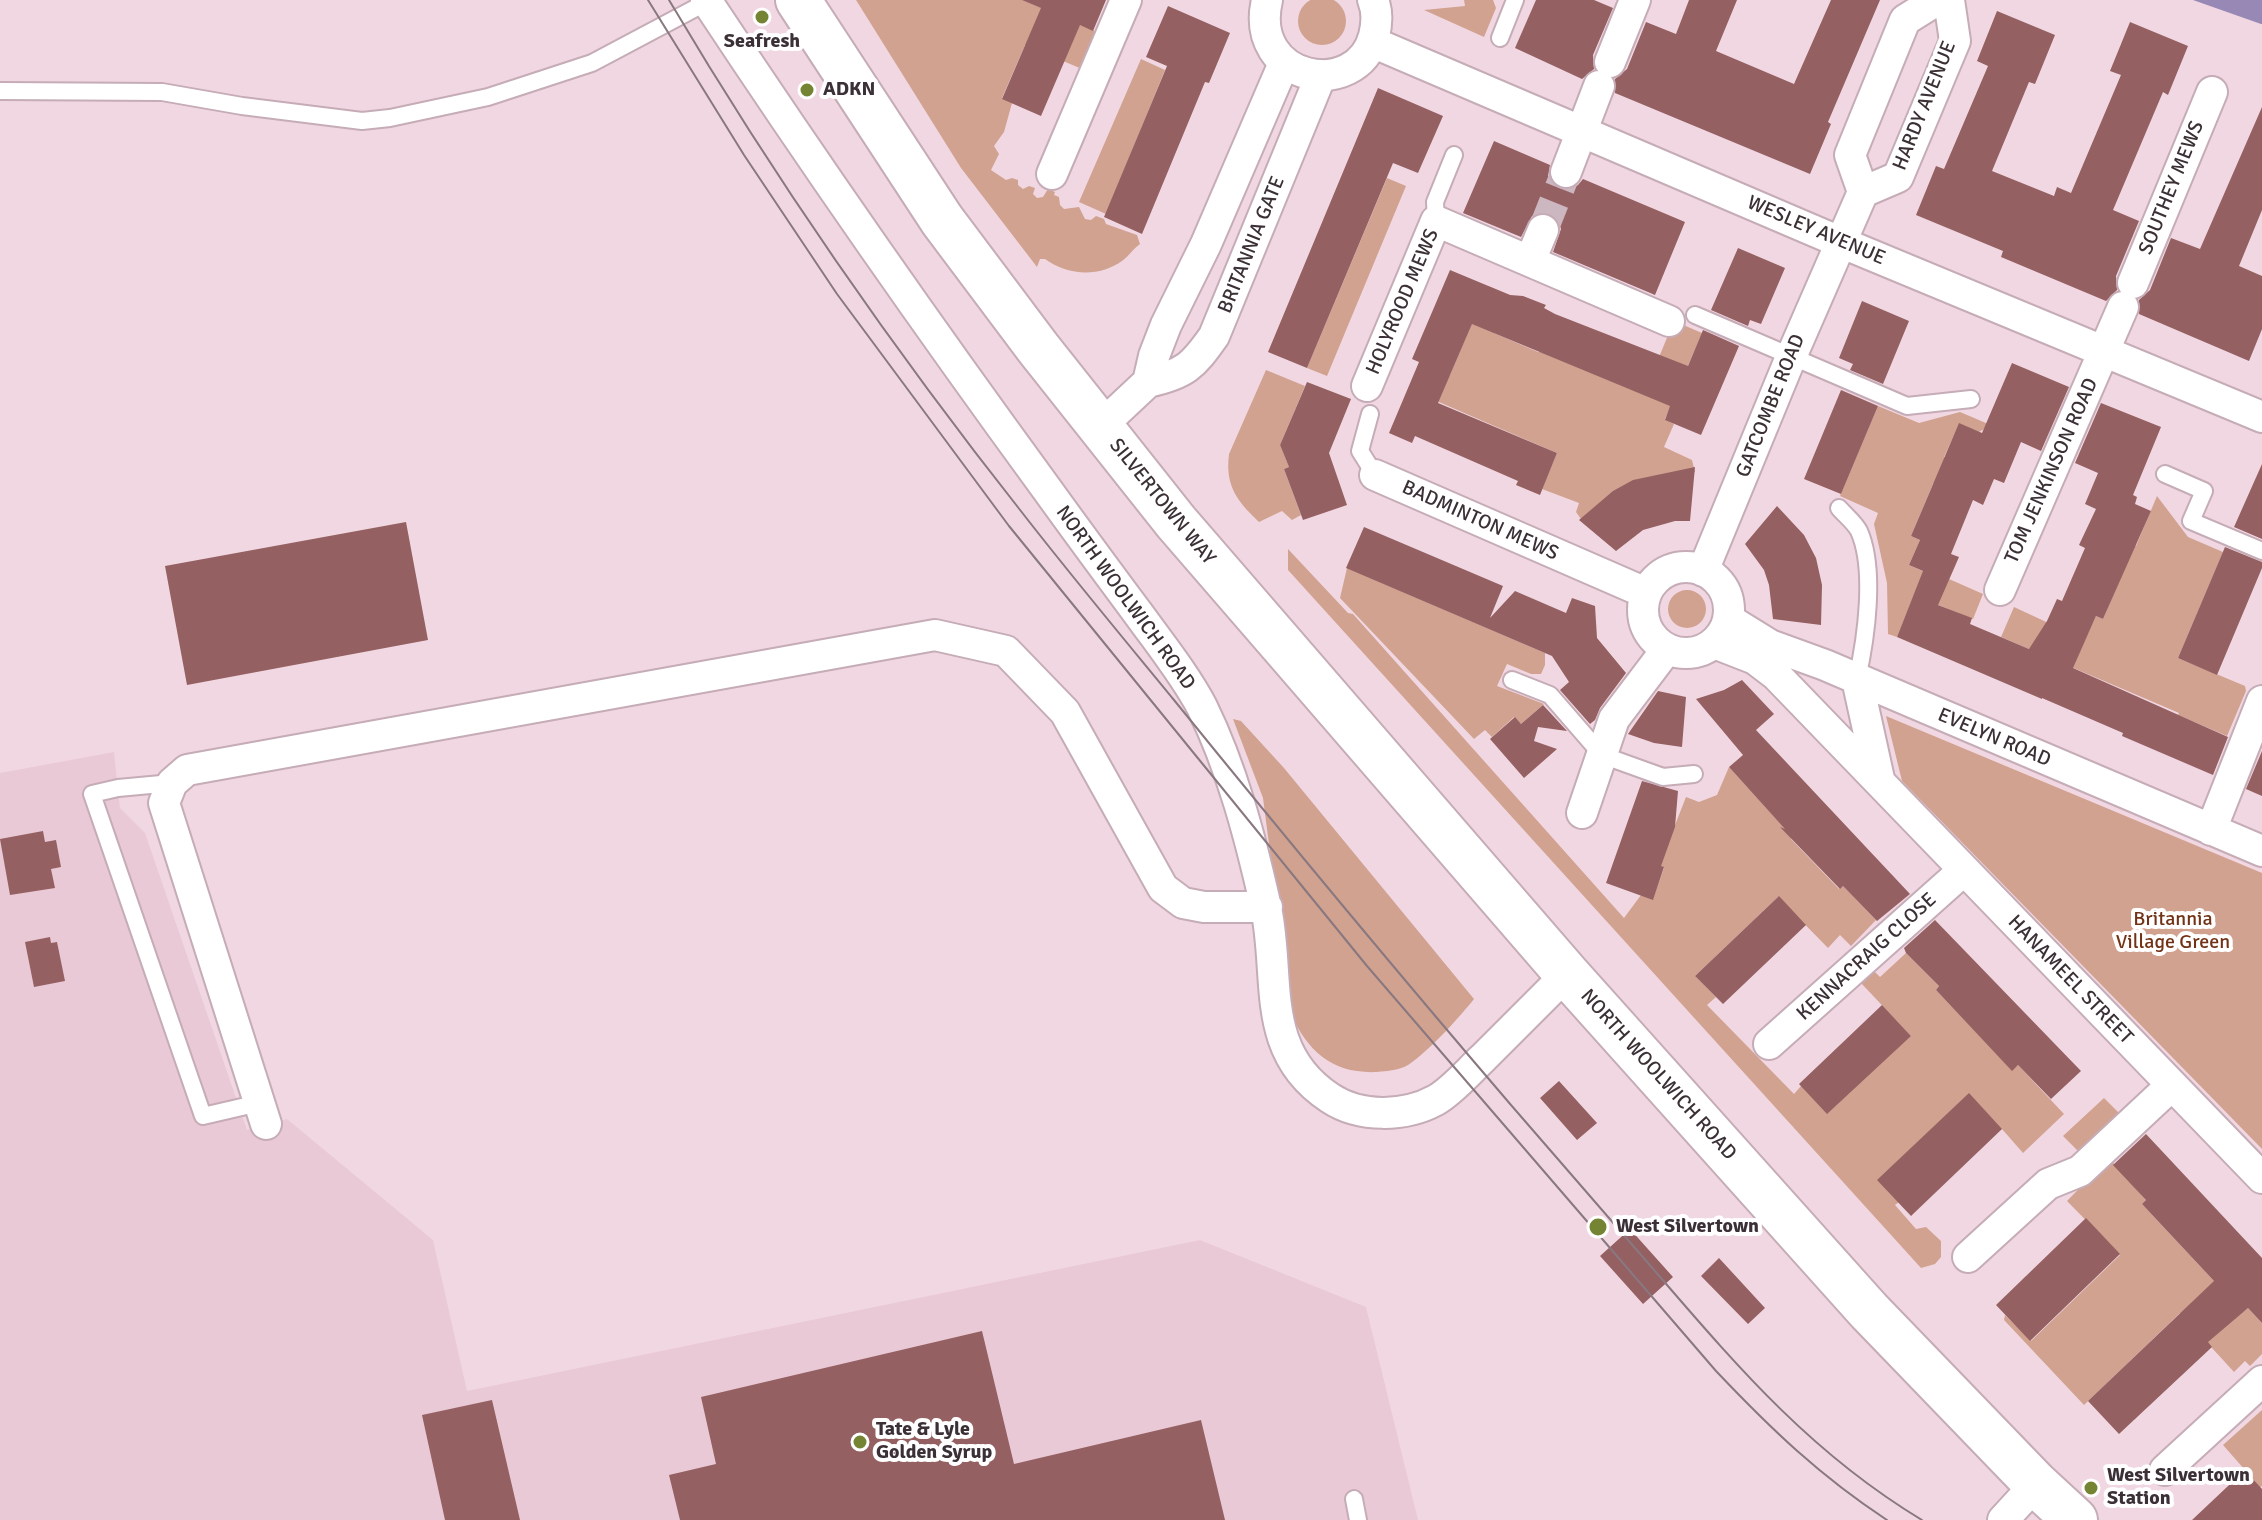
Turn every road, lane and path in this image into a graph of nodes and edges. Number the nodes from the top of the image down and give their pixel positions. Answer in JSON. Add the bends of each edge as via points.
{"nodes":[{"id":1,"x":798,"y":0,"type":"edge"},
{"id":2,"x":1126,"y":0,"type":"edge"},
{"id":3,"x":1267,"y":0,"type":"edge"},
{"id":4,"x":1373,"y":0,"type":"edge"},
{"id":5,"x":1515,"y":0,"type":"edge"},
{"id":6,"x":1635,"y":0,"type":"edge"},
{"id":7,"x":1937,"y":0,"type":"edge"},
{"id":8,"x":1949,"y":0,"type":"edge"},
{"id":9,"x":706,"y":1,"type":"edge"},
{"id":10,"x":1500,"y":38,"type":"dead end"},
{"id":11,"x":1372,"y":42,"type":"junction"},
{"id":12,"x":1284,"y":63,"type":"junction"},
{"id":13,"x":1321,"y":75,"type":"junction"},
{"id":14,"x":0,"y":91,"type":"edge"},
{"id":15,"x":2212,"y":92,"type":"dead end"},
{"id":16,"x":1581,"y":130,"type":"junction"},
{"id":17,"x":1454,"y":155,"type":"dead end"},
{"id":18,"x":1566,"y":172,"type":"tunnel mouth"},
{"id":19,"x":1052,"y":174,"type":"dead end"},
{"id":20,"x":1863,"y":192,"type":"junction"},
{"id":21,"x":1436,"y":221,"type":"junction"},
{"id":22,"x":1543,"y":230,"type":"tunnel mouth"},
{"id":23,"x":1840,"y":242,"type":"junction"},
{"id":24,"x":1530,"y":261,"type":"junction"},
{"id":25,"x":1682,"y":318,"type":"joint"},
{"id":26,"x":2105,"y":351,"type":"junction"},
{"id":27,"x":1791,"y":357,"type":"junction"},
{"id":28,"x":1148,"y":382,"type":"junction"},
{"id":29,"x":1971,"y":399,"type":"dead end"},
{"id":30,"x":1368,"y":400,"type":"joint"},
{"id":31,"x":2262,"y":417,"type":"edge"},
{"id":32,"x":1101,"y":426,"type":"junction"},
{"id":33,"x":2165,"y":474,"type":"dead end"},
{"id":34,"x":1375,"y":475,"type":"joint"},
{"id":35,"x":1839,"y":508,"type":"dead end"},
{"id":36,"x":2262,"y":551,"type":"edge"},
{"id":37,"x":1703,"y":571,"type":"junction"},
{"id":38,"x":2000,"y":590,"type":"dead end"},
{"id":39,"x":1646,"y":593,"type":"junction"},
{"id":40,"x":1721,"y":631,"type":"junction"},
{"id":41,"x":1667,"y":649,"type":"junction"},
{"id":42,"x":1857,"y":679,"type":"junction"},
{"id":43,"x":1512,"y":680,"type":"dead end"},
{"id":44,"x":2258,"y":710,"type":"edge"},
{"id":45,"x":1602,"y":755,"type":"junction"},
{"id":46,"x":1694,"y":774,"type":"dead end"},
{"id":47,"x":1879,"y":781,"type":"junction"},
{"id":48,"x":172,"y":783,"type":"junction"},
{"id":49,"x":1582,"y":813,"type":"dead end"},
{"id":50,"x":2211,"y":830,"type":"junction"},
{"id":51,"x":2262,"y":851,"type":"edge"},
{"id":52,"x":1964,"y":870,"type":"junction"},
{"id":53,"x":1267,"y":907,"type":"junction"},
{"id":54,"x":1567,"y":974,"type":"junction"},
{"id":55,"x":1769,"y":1044,"type":"dead end"},
{"id":56,"x":2172,"y":1085,"type":"junction"},
{"id":57,"x":262,"y":1114,"type":"joint"},
{"id":58,"x":2262,"y":1178,"type":"edge"},
{"id":59,"x":1968,"y":1257,"type":"dead end"},
{"id":60,"x":2262,"y":1381,"type":"edge"},
{"id":61,"x":2165,"y":1470,"type":"dead end"},
{"id":62,"x":2036,"y":1484,"type":"junction"},
{"id":63,"x":1354,"y":1499,"type":"dead end"},
{"id":64,"x":1358,"y":1520,"type":"edge"},
{"id":65,"x":2003,"y":1520,"type":"edge"},
{"id":66,"x":2075,"y":1520,"type":"edge"}],
"edges":[{"from":1,"to":32,"type":"main road","name":"SILVERTOWN WAY","via":[[923,192]]},
{"from":2,"to":19,"type":"street"},
{"from":3,"to":12,"type":"street","via":[[1265,31]]},
{"from":4,"to":11,"type":"street","via":[[1377,25]]},
{"from":5,"to":10,"type":"lane"},
{"from":6,"to":16,"type":"street"},
{"from":7,"to":20,"type":"street","via":[[1905,20],[1850,155]]},
{"from":8,"to":20,"type":"street","name":"HARDY AVENUE","via":[[1955,41],[1898,177]]},
{"from":9,"to":14,"type":"lane","via":[[592,63],[488,97],[390,118],[362,121],[162,92]]},
{"from":9,"to":53,"type":"street","name":"NORTH WOOLWICH ROAD","via":[[879,254],[1178,667],[1202,707],[1232,780]]},
{"from":11,"to":13,"type":"street","via":[[1351,67]]},
{"from":11,"to":16,"type":"street","name":"WESLEY AVENUE"},
{"from":12,"to":13,"type":"street"},
{"from":12,"to":28,"type":"street","name":"BRITANNIA GATE","via":[[1166,325]]},
{"from":13,"to":28,"type":"street","name":"BRITANNIA GATE","via":[[1214,336],[1186,370]]},
{"from":15,"to":26,"type":"street","name":"SOUTHEY MEWS"},
{"from":16,"to":18,"type":"street"},
{"from":16,"to":23,"type":"street","name":"WESLEY AVENUE"},
{"from":17,"to":21,"type":"lane","via":[[1435,202]]},
{"from":20,"to":23,"type":"street"},
{"from":21,"to":24,"type":"street","name":"HOLYROOD MEWS"},
{"from":21,"to":30,"type":"street","name":"HOLYROOD MEWS"},
{"from":22,"to":24,"type":"street"},
{"from":23,"to":26,"type":"street","name":"WESLEY AVENUE"},
{"from":23,"to":27,"type":"street","name":"GATCOMBE ROAD"},
{"from":24,"to":25,"type":"street","name":"HOLYROOD MEWS"},
{"from":25,"to":27,"type":"lane"},
{"from":26,"to":31,"type":"street","name":"WESLEY AVENUE"},
{"from":26,"to":38,"type":"street","name":"TOM JENKINSON ROAD"},
{"from":27,"to":29,"type":"lane","via":[[1907,406]]},
{"from":27,"to":37,"type":"street","name":"GATCOMBE ROAD"},
{"from":28,"to":32,"type":"street","name":"BRITANNIA GATE"},
{"from":30,"to":34,"type":"lane","name":"BADMINTON MEWS","via":[[1360,451]]},
{"from":32,"to":54,"type":"main road","name":"SILVERTOWN WAY","via":[[1204,556]]},
{"from":33,"to":36,"type":"lane","via":[[2204,491],[2191,521]]},
{"from":34,"to":39,"type":"street","name":"BADMINTON MEWS"},
{"from":35,"to":42,"type":"lane","via":[[1859,530],[1864,554],[1868,596]]},
{"from":37,"to":39,"type":"street","via":[[1677,568],[1653,582]]},
{"from":37,"to":40,"type":"street","via":[[1716,579],[1729,604]]},
{"from":39,"to":41,"type":"street","via":[[1648,631]]},
{"from":40,"to":41,"type":"street","via":[[1691,653]]},
{"from":40,"to":42,"type":"street","name":"EVELYN ROAD"},
{"from":40,"to":47,"type":"street","name":"HANAMEEL STREET","via":[[1776,675]]},
{"from":41,"to":45,"type":"street","via":[[1614,719]]},
{"from":42,"to":47,"type":"street"},
{"from":42,"to":50,"type":"street","name":"EVELYN ROAD"},
{"from":43,"to":45,"type":"lane","via":[[1550,695]]},
{"from":44,"to":50,"type":"street"},
{"from":45,"to":46,"type":"lane","via":[[1663,777]]},
{"from":45,"to":49,"type":"street"},
{"from":47,"to":52,"type":"street","name":"HANAMEEL STREET"},
{"from":48,"to":53,"type":"street","via":[[187,770],[935,635],[1006,651],[1065,712],[1163,888],[1183,903],[1204,907]]},
{"from":48,"to":57,"type":"street","via":[[164,803]]},
{"from":48,"to":57,"type":"lane","via":[[92,794],[203,1116]]},
{"from":50,"to":51,"type":"street","name":"EVELYN ROAD"},
{"from":52,"to":55,"type":"street","name":"KENNACRAIG CLOSE"},
{"from":52,"to":56,"type":"street","name":"HANAMEEL STREET"},
{"from":53,"to":54,"type":"street","name":"NORTH WOOLWICH ROAD","via":[[1276,1017],[1289,1055],[1331,1099],[1359,1110],[1406,1111],[1440,1098]]},
{"from":54,"to":62,"type":"main road","name":"NORTH WOOLWICH ROAD","via":[[1869,1311]]},
{"from":56,"to":58,"type":"street","name":"HANAMEEL STREET"},
{"from":56,"to":59,"type":"street","via":[[2080,1171],[2048,1184]]},
{"from":60,"to":61,"type":"street"},
{"from":62,"to":65,"type":"street"},
{"from":62,"to":66,"type":"main road","name":"NORTH WOOLWICH ROAD"},
{"from":63,"to":64,"type":"lane"}]}
